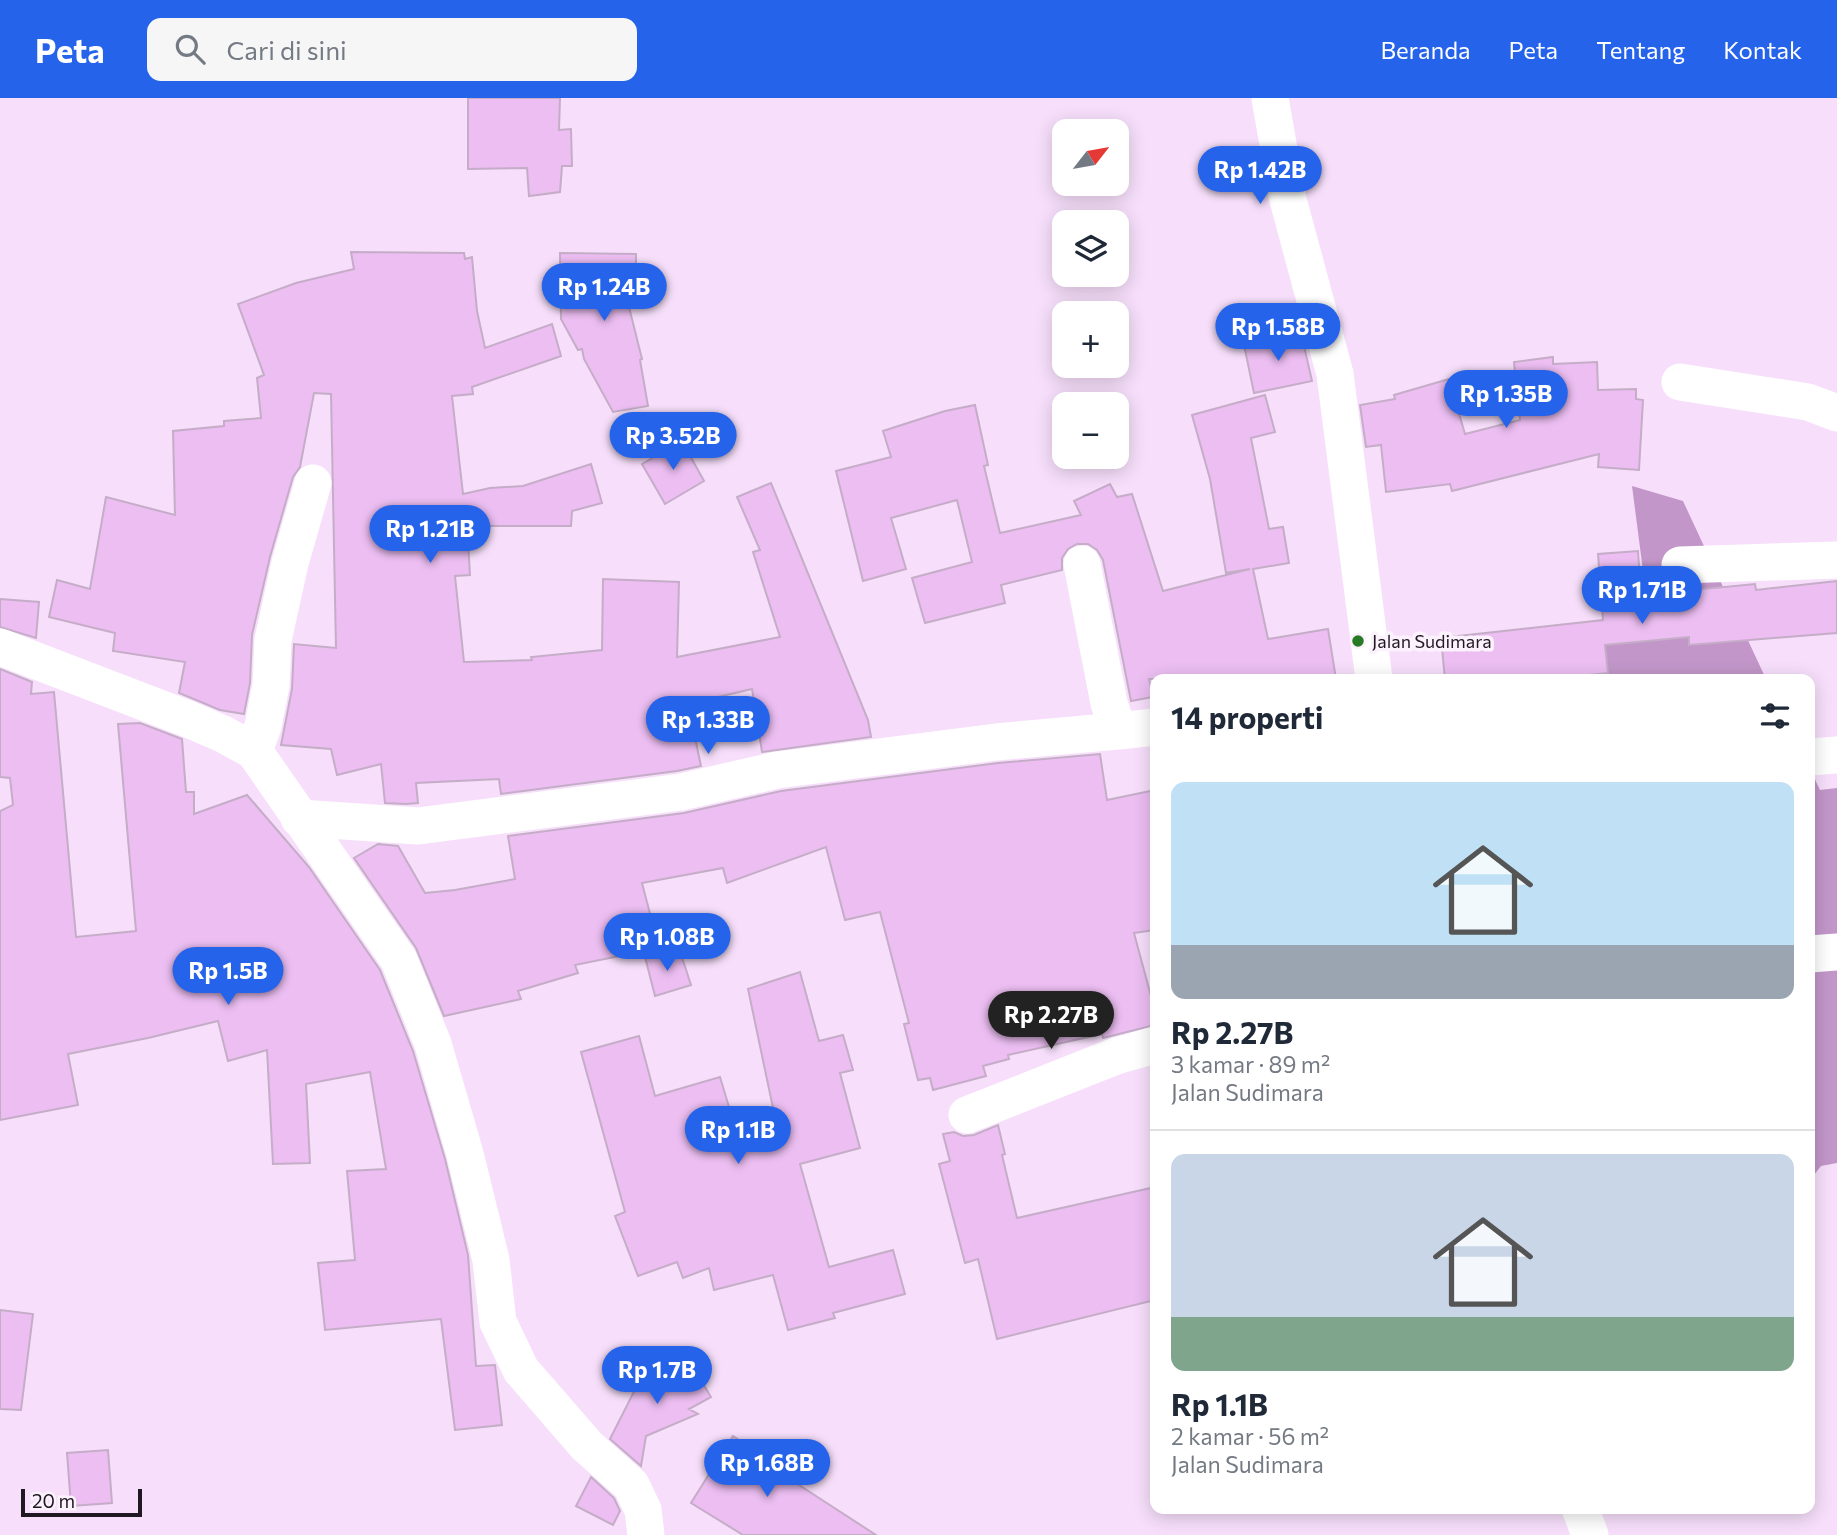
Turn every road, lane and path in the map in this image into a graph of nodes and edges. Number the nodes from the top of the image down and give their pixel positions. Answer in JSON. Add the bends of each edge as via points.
{"nodes":[{"id":1,"x":1270,"y":98,"type":"edge"},
{"id":2,"x":1680,"y":382,"type":"dead end"},
{"id":3,"x":1837,"y":413,"type":"edge"},
{"id":4,"x":313,"y":483,"type":"dead end"},
{"id":5,"x":1837,"y":560,"type":"edge"},
{"id":6,"x":1082,"y":564,"type":"dead end"},
{"id":7,"x":1680,"y":565,"type":"dead end"},
{"id":8,"x":0,"y":647,"type":"edge"},
{"id":9,"x":1373,"y":674,"type":"edge"},
{"id":10,"x":1150,"y":728,"type":"edge"},
{"id":11,"x":1118,"y":732,"type":"junction"},
{"id":12,"x":254,"y":751,"type":"junction"},
{"id":13,"x":1837,"y":755,"type":"edge"},
{"id":14,"x":1815,"y":757,"type":"edge"},
{"id":15,"x":299,"y":818,"type":"junction"},
{"id":16,"x":1837,"y":952,"type":"edge"},
{"id":17,"x":1815,"y":954,"type":"edge"},
{"id":18,"x":1150,"y":1046,"type":"edge"},
{"id":19,"x":967,"y":1115,"type":"dead end"},
{"id":20,"x":1582,"y":1514,"type":"edge"},
{"id":21,"x":646,"y":1535,"type":"edge"},
{"id":22,"x":1590,"y":1535,"type":"edge"}],
"edges":[{"from":1,"to":9,"type":"street","via":[[1287,196],[1335,374]]},
{"from":2,"to":3,"type":"street","via":[[1808,402]]},
{"from":4,"to":12,"type":"street","via":[[273,640],[271,685]]},
{"from":5,"to":7,"type":"street"},
{"from":6,"to":11,"type":"street"},
{"from":8,"to":12,"type":"street","via":[[200,724]]},
{"from":10,"to":11,"type":"street"},
{"from":11,"to":15,"type":"street","via":[[996,742],[777,770],[681,792],[418,826]]},
{"from":12,"to":15,"type":"street"},
{"from":13,"to":14,"type":"street"},
{"from":15,"to":21,"type":"street","via":[[399,960],[433,1044],[491,1260],[498,1322],[521,1370],[587,1446],[631,1485],[643,1510]]},
{"from":16,"to":17,"type":"street"},
{"from":18,"to":19,"type":"street"},
{"from":20,"to":22,"type":"street"}]}
